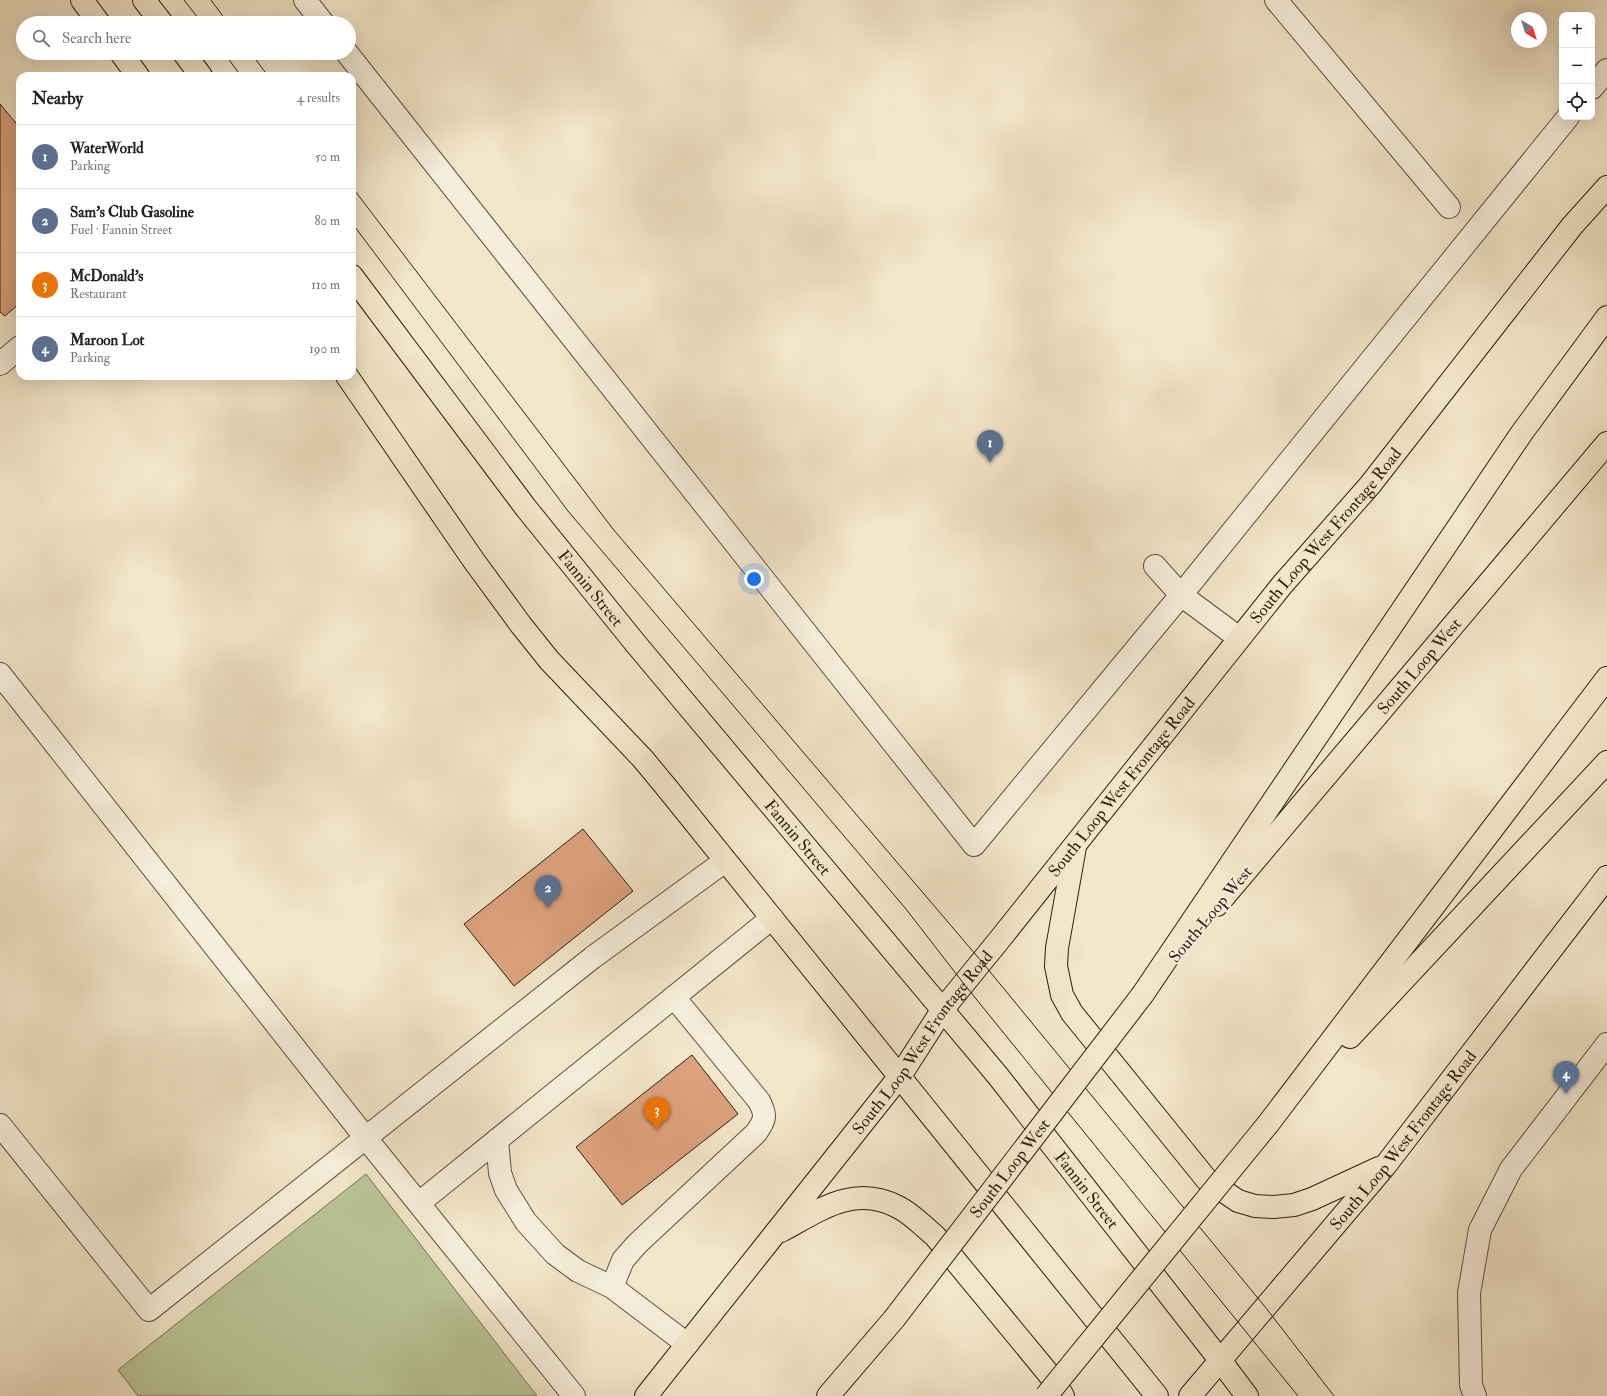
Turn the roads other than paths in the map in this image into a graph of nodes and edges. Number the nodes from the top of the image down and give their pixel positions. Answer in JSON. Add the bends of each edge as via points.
{"nodes":[{"id":1,"x":82,"y":0,"type":"edge"},
{"id":2,"x":144,"y":0,"type":"edge"},
{"id":3,"x":305,"y":0,"type":"edge"},
{"id":4,"x":1276,"y":0,"type":"edge"},
{"id":5,"x":94,"y":16,"type":"edge"},
{"id":6,"x":157,"y":16,"type":"edge"},
{"id":7,"x":318,"y":16,"type":"edge"},
{"id":8,"x":126,"y":60,"type":"edge"},
{"id":9,"x":189,"y":60,"type":"edge"},
{"id":10,"x":353,"y":60,"type":"edge"},
{"id":11,"x":1607,"y":70,"type":"edge"},
{"id":12,"x":135,"y":72,"type":"edge"},
{"id":13,"x":199,"y":72,"type":"edge"},
{"id":14,"x":1595,"y":84,"type":"edge"},
{"id":15,"x":1566,"y":120,"type":"edge"},
{"id":16,"x":1607,"y":187,"type":"edge"},
{"id":17,"x":1449,"y":207,"type":"dead end"},
{"id":18,"x":356,"y":281,"type":"edge"},
{"id":19,"x":1607,"y":317,"type":"edge"},
{"id":20,"x":16,"y":350,"type":"edge"},
{"id":21,"x":0,"y":364,"type":"edge"},
{"id":22,"x":350,"y":380,"type":"edge"},
{"id":23,"x":1607,"y":443,"type":"edge"},
{"id":24,"x":1155,"y":566,"type":"dead end"},
{"id":25,"x":1181,"y":595,"type":"junction"},
{"id":26,"x":1239,"y":638,"type":"junction"},
{"id":27,"x":0,"y":674,"type":"edge"},
{"id":28,"x":1607,"y":678,"type":"edge"},
{"id":29,"x":1607,"y":762,"type":"edge"},
{"id":30,"x":1076,"y":843,"type":"junction"},
{"id":31,"x":725,"y":861,"type":"junction"},
{"id":32,"x":1607,"y":878,"type":"edge"},
{"id":33,"x":772,"y":918,"type":"junction"},
{"id":34,"x":1143,"y":994,"type":"junction"},
{"id":35,"x":674,"y":997,"type":"junction"},
{"id":36,"x":943,"y":1009,"type":"junction"},
{"id":37,"x":1607,"y":1044,"type":"edge"},
{"id":38,"x":900,"y":1076,"type":"junction"},
{"id":39,"x":1268,"y":1124,"type":"junction"},
{"id":40,"x":0,"y":1125,"type":"edge"},
{"id":41,"x":365,"y":1136,"type":"junction"},
{"id":42,"x":497,"y":1140,"type":"junction"},
{"id":43,"x":1385,"y":1166,"type":"junction"},
{"id":44,"x":419,"y":1203,"type":"junction"},
{"id":45,"x":773,"y":1234,"type":"junction"},
{"id":46,"x":612,"y":1287,"type":"junction"},
{"id":47,"x":687,"y":1344,"type":"junction"},
{"id":48,"x":1220,"y":1360,"type":"junction"},
{"id":49,"x":574,"y":1396,"type":"edge"},
{"id":50,"x":646,"y":1396,"type":"edge"},
{"id":51,"x":828,"y":1396,"type":"edge"},
{"id":52,"x":1046,"y":1396,"type":"edge"},
{"id":53,"x":1063,"y":1396,"type":"edge"},
{"id":54,"x":1157,"y":1396,"type":"edge"},
{"id":55,"x":1190,"y":1396,"type":"edge"},
{"id":56,"x":1247,"y":1396,"type":"edge"},
{"id":57,"x":1475,"y":1396,"type":"edge"}],
"edges":[{"from":1,"to":5,"type":"main road"},
{"from":2,"to":6,"type":"main road"},
{"from":3,"to":7,"type":"lane"},
{"from":4,"to":17,"type":"lane"},
{"from":8,"to":12,"type":"main road"},
{"from":9,"to":13,"type":"main road"},
{"from":10,"to":25,"type":"lane","via":[[974,845]]},
{"from":11,"to":14,"type":"lane"},
{"from":15,"to":25,"type":"lane"},
{"from":16,"to":26,"type":"main road","name":"South Loop West Frontage Road","via":[[1572,226],[1370,485]]},
{"from":18,"to":36,"type":"main road","name":"Fannin Street","via":[[561,552]]},
{"from":19,"to":34,"type":"main road","via":[[1521,434]]},
{"from":20,"to":21,"type":"lane"},
{"from":22,"to":31,"type":"main road","via":[[521,625],[549,660],[643,759]]},
{"from":23,"to":34,"type":"main road","name":"South Loop West"},
{"from":24,"to":25,"type":"lane"},
{"from":25,"to":26,"type":"lane"},
{"from":26,"to":30,"type":"main road","name":"South Loop West Frontage Road"},
{"from":27,"to":41,"type":"lane"},
{"from":28,"to":39,"type":"main road"},
{"from":29,"to":39,"type":"main road"},
{"from":30,"to":36,"type":"main road","name":"South Loop West Frontage Road"},
{"from":30,"to":43,"type":"main road","via":[[1057,948],[1056,966],[1062,995],[1072,1013],[1207,1180],[1238,1201],[1254,1206],[1274,1207],[1294,1205],[1312,1199]]},
{"from":31,"to":33,"type":"main road"},
{"from":31,"to":41,"type":"lane","via":[[592,958]]},
{"from":32,"to":43,"type":"main road","name":"South Loop West Frontage Road"},
{"from":33,"to":35,"type":"lane"},
{"from":33,"to":38,"type":"main road"},
{"from":34,"to":51,"type":"main road","name":"South Loop West","bridge":true,"via":[[894,1319]]},
{"from":35,"to":42,"type":"lane"},
{"from":35,"to":46,"type":"lane","via":[[759,1101],[764,1110],[764,1118],[756,1133],[637,1244],[623,1260]]},
{"from":36,"to":38,"type":"main road","name":"South Loop West Frontage Road"},
{"from":36,"to":48,"type":"main road","name":"Fannin Street"},
{"from":37,"to":57,"type":"lane","via":[[1510,1169],[1480,1230],[1469,1293],[1471,1385]]},
{"from":38,"to":45,"type":"main road","name":"South Loop West Frontage Road"},
{"from":38,"to":54,"type":"main road"},
{"from":39,"to":52,"type":"main road","bridge":true},
{"from":40,"to":41,"type":"lane","via":[[149,1310]]},
{"from":41,"to":44,"type":"lane"},
{"from":42,"to":44,"type":"lane"},
{"from":42,"to":46,"type":"lane","via":[[500,1174],[506,1190],[526,1222],[555,1254],[578,1271]]},
{"from":43,"to":48,"type":"main road","name":"South Loop West Frontage Road"},
{"from":44,"to":49,"type":"lane"},
{"from":45,"to":47,"type":"main road","name":"South Loop West Frontage Road"},
{"from":45,"to":53,"type":"main road","via":[[837,1201],[868,1197],[898,1207],[935,1236],[1052,1378]]},
{"from":46,"to":47,"type":"lane"},
{"from":47,"to":50,"type":"main road","name":"South Loop West Frontage Road"},
{"from":48,"to":55,"type":"main road","name":"South Loop West Frontage Road"},
{"from":48,"to":56,"type":"main road","name":"Fannin Street"}]}
